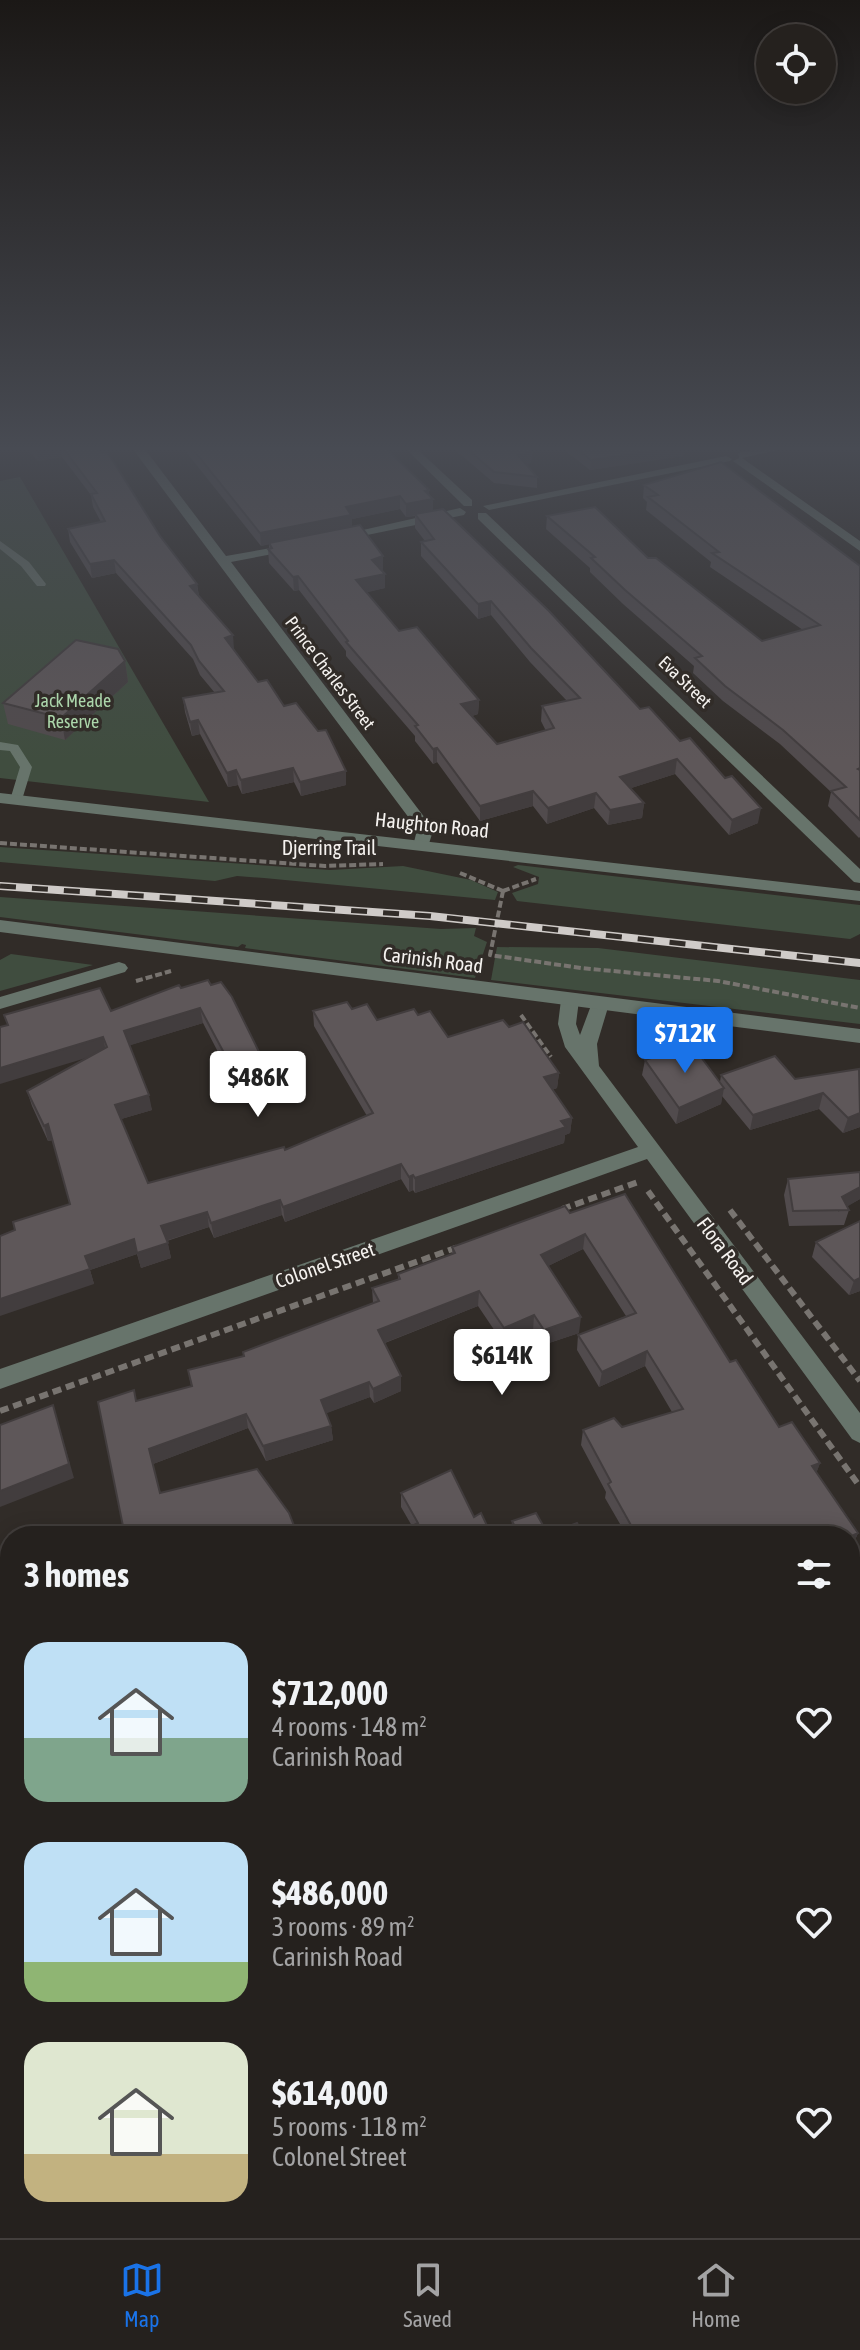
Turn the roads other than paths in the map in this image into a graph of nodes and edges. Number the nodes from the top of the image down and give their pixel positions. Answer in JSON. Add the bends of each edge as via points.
{"nodes":[{"id":1,"x":11,"y":552,"type":"edge"},
{"id":2,"x":217,"y":552,"type":"edge"},
{"id":3,"x":262,"y":552,"type":"edge"},
{"id":4,"x":528,"y":552,"type":"edge"},
{"id":5,"x":223,"y":560,"type":"junction"},
{"id":6,"x":41,"y":584,"type":"dead end"},
{"id":7,"x":0,"y":746,"type":"edge"},
{"id":8,"x":8,"y":799,"type":"edge"},
{"id":9,"x":421,"y":846,"type":"junction"},
{"id":10,"x":860,"y":878,"type":"edge"},
{"id":11,"x":860,"y":896,"type":"edge"},
{"id":12,"x":0,"y":927,"type":"edge"},
{"id":13,"x":119,"y":968,"type":"dead end"},
{"id":14,"x":570,"y":1000,"type":"junction"},
{"id":15,"x":0,"y":1003,"type":"edge"},
{"id":16,"x":600,"y":1004,"type":"junction"},
{"id":17,"x":860,"y":1036,"type":"edge"},
{"id":18,"x":591,"y":1069,"type":"junction"},
{"id":19,"x":651,"y":1150,"type":"junction"},
{"id":20,"x":0,"y":1379,"type":"edge"},
{"id":21,"x":860,"y":1432,"type":"edge"}],
"edges":[{"from":1,"to":6,"type":"lane"},
{"from":2,"to":5,"type":"street","name":"Prince Charles Street"},
{"from":3,"to":5,"type":"street"},
{"from":4,"to":10,"type":"street","name":"Eva Street"},
{"from":5,"to":9,"type":"street","name":"Prince Charles Street","via":[[420,822]]},
{"from":7,"to":8,"type":"lane","via":[[14,748],[26,767]]},
{"from":8,"to":9,"type":"street","name":"Haughton Road"},
{"from":9,"to":11,"type":"street","name":"Haughton Road"},
{"from":12,"to":14,"type":"street","name":"Carinish Road"},
{"from":13,"to":15,"type":"street"},
{"from":14,"to":16,"type":"street","name":"Carinish Road"},
{"from":14,"to":18,"type":"street","name":"Flora Road","via":[[567,1024]]},
{"from":16,"to":17,"type":"street","name":"Carinish Road"},
{"from":16,"to":18,"type":"street","via":[[587,1044]]},
{"from":18,"to":19,"type":"street","name":"Flora Road"},
{"from":19,"to":20,"type":"street","name":"Colonel Street"},
{"from":19,"to":21,"type":"street","name":"Flora Road"}]}
